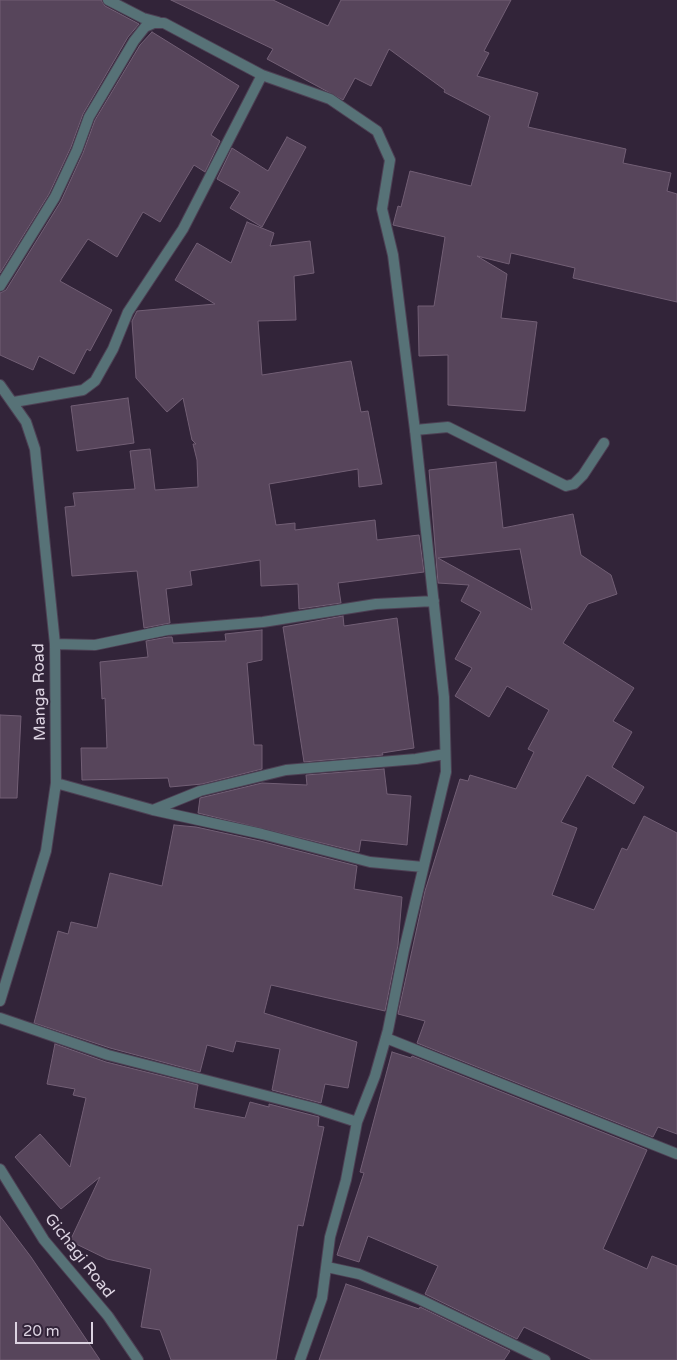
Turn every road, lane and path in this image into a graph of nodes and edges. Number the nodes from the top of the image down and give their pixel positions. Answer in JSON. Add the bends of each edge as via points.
{"nodes":[{"id":1,"x":108,"y":0,"type":"edge"},
{"id":2,"x":164,"y":23,"type":"junction"},
{"id":3,"x":262,"y":75,"type":"junction"},
{"id":4,"x":0,"y":286,"type":"edge"},
{"id":5,"x":0,"y":385,"type":"edge"},
{"id":6,"x":14,"y":402,"type":"junction"},
{"id":7,"x":415,"y":430,"type":"junction"},
{"id":8,"x":604,"y":443,"type":"dead end"},
{"id":9,"x":434,"y":601,"type":"junction"},
{"id":10,"x":56,"y":644,"type":"junction"},
{"id":11,"x":444,"y":754,"type":"junction"},
{"id":12,"x":56,"y":783,"type":"junction"},
{"id":13,"x":152,"y":810,"type":"junction"},
{"id":14,"x":423,"y":867,"type":"junction"},
{"id":15,"x":0,"y":1001,"type":"edge"},
{"id":16,"x":0,"y":1018,"type":"edge"},
{"id":17,"x":386,"y":1038,"type":"junction"},
{"id":18,"x":357,"y":1122,"type":"junction"},
{"id":19,"x":677,"y":1154,"type":"edge"},
{"id":20,"x":0,"y":1169,"type":"edge"},
{"id":21,"x":327,"y":1267,"type":"junction"},
{"id":22,"x":138,"y":1360,"type":"edge"},
{"id":23,"x":300,"y":1360,"type":"edge"},
{"id":24,"x":545,"y":1360,"type":"edge"}],
"edges":[{"from":1,"to":2,"type":"street","via":[[144,18]]},
{"from":2,"to":3,"type":"street"},
{"from":2,"to":4,"type":"street","via":[[145,27],[134,41],[89,116],[55,197]]},
{"from":3,"to":6,"type":"street","via":[[183,229],[128,312],[95,381],[83,390]]},
{"from":3,"to":7,"type":"street","via":[[330,99],[376,131],[390,160],[382,209],[393,255]]},
{"from":5,"to":6,"type":"street","name":"Manga Road"},
{"from":6,"to":10,"type":"street","name":"Manga Road","via":[[26,422],[34,448]]},
{"from":7,"to":8,"type":"street","via":[[448,427],[566,486],[574,484],[583,475]]},
{"from":7,"to":9,"type":"street"},
{"from":9,"to":10,"type":"street","via":[[376,604],[264,622],[167,630],[95,645]]},
{"from":9,"to":11,"type":"street","via":[[444,697]]},
{"from":10,"to":12,"type":"street","name":"Manga Road"},
{"from":11,"to":13,"type":"street","via":[[416,760],[286,770],[200,791]]},
{"from":11,"to":14,"type":"street","via":[[446,772]]},
{"from":12,"to":13,"type":"street"},
{"from":12,"to":15,"type":"street","name":"Manga Road","via":[[46,851]]},
{"from":13,"to":14,"type":"street","via":[[370,862]]},
{"from":14,"to":17,"type":"street"},
{"from":16,"to":18,"type":"street","via":[[108,1055]]},
{"from":17,"to":18,"type":"street","via":[[376,1076]]},
{"from":17,"to":19,"type":"street"},
{"from":18,"to":21,"type":"street","via":[[346,1180],[330,1237]]},
{"from":20,"to":22,"type":"street","name":"Gichagi Road","via":[[44,1240],[108,1316]]},
{"from":21,"to":23,"type":"street","via":[[322,1298]]},
{"from":21,"to":24,"type":"street","via":[[359,1274],[421,1300]]}]}
